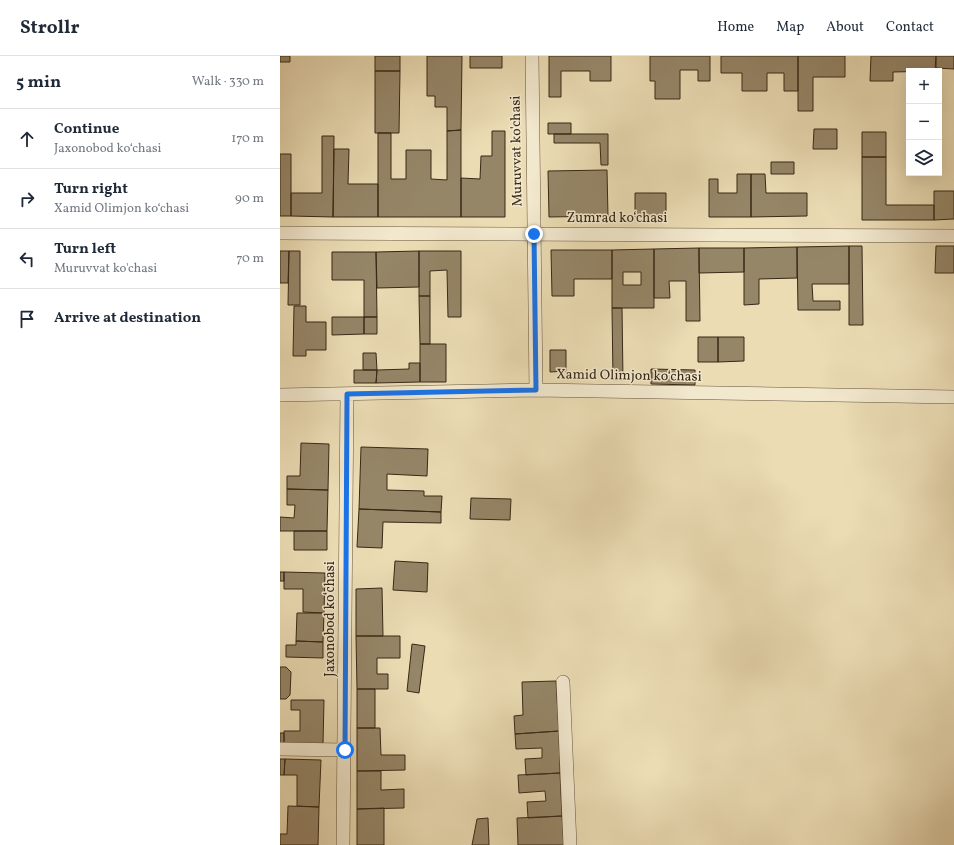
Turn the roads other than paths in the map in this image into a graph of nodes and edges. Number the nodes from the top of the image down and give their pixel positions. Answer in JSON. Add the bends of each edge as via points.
{"nodes":[{"id":1,"x":532,"y":56,"type":"edge"},
{"id":2,"x":280,"y":233,"type":"edge"},
{"id":3,"x":534,"y":234,"type":"junction"},
{"id":4,"x":954,"y":236,"type":"edge"},
{"id":5,"x":536,"y":390,"type":"junction"},
{"id":6,"x":347,"y":394,"type":"junction"},
{"id":7,"x":280,"y":395,"type":"edge"},
{"id":8,"x":954,"y":397,"type":"edge"},
{"id":9,"x":563,"y":682,"type":"dead end"},
{"id":10,"x":280,"y":749,"type":"edge"},
{"id":11,"x":345,"y":750,"type":"junction"},
{"id":12,"x":343,"y":845,"type":"edge"},
{"id":13,"x":570,"y":845,"type":"edge"}],
"edges":[{"from":1,"to":3,"type":"street","name":"Muruvvat ko'chasi"},
{"from":2,"to":3,"type":"street","name":"Zumrad koʻchasi"},
{"from":3,"to":4,"type":"street","name":"Zumrad koʻchasi"},
{"from":3,"to":5,"type":"street","name":"Muruvvat ko'chasi"},
{"from":5,"to":6,"type":"street","name":"Xamid Olimjon koʻchasi"},
{"from":5,"to":8,"type":"street","name":"Xamid Olimjon koʻchasi"},
{"from":6,"to":7,"type":"street","name":"Xamid Olimjon koʻchasi"},
{"from":6,"to":11,"type":"street","name":"Jaxonobod koʻchasi"},
{"from":9,"to":13,"type":"street"},
{"from":10,"to":11,"type":"street"},
{"from":11,"to":12,"type":"street","name":"Jaxonobod koʻchasi"}]}
